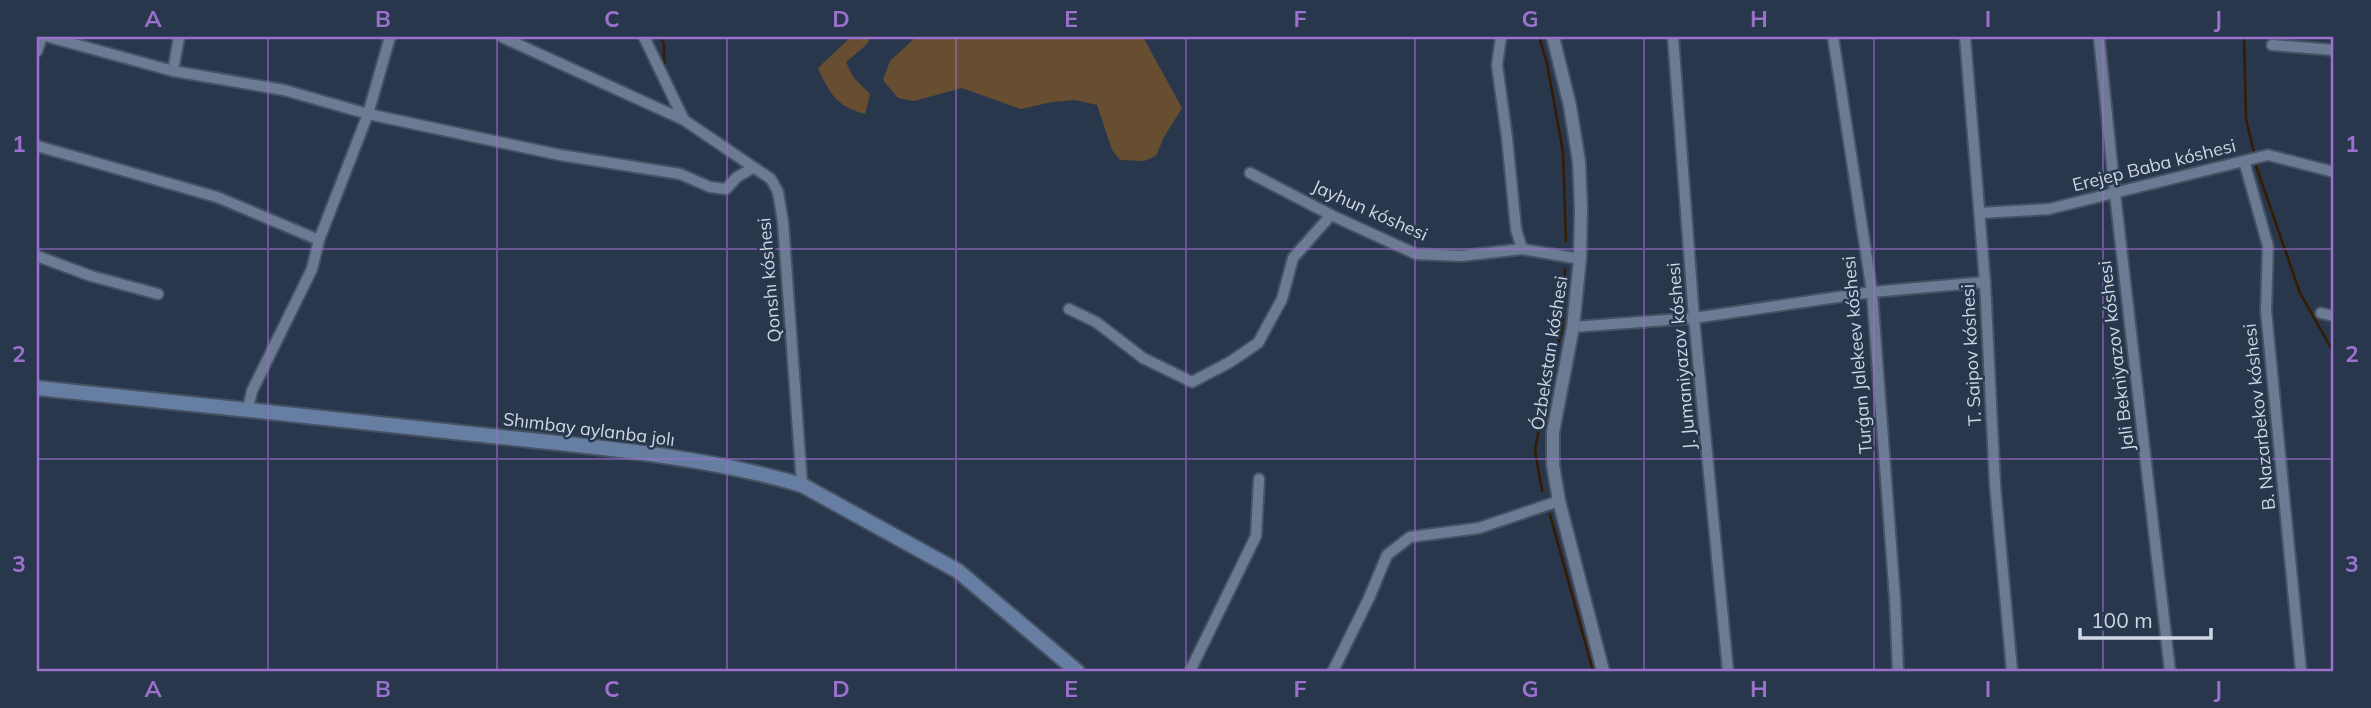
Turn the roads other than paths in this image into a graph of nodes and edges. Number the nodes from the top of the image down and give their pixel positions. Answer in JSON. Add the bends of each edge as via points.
{"nodes":[{"id":1,"x":42,"y":37,"type":"edge"},
{"id":2,"x":49,"y":37,"type":"edge"},
{"id":3,"x":179,"y":37,"type":"edge"},
{"id":4,"x":390,"y":37,"type":"edge"},
{"id":5,"x":502,"y":37,"type":"edge"},
{"id":6,"x":644,"y":37,"type":"edge"},
{"id":7,"x":1501,"y":37,"type":"edge"},
{"id":8,"x":1553,"y":37,"type":"edge"},
{"id":9,"x":1673,"y":37,"type":"edge"},
{"id":10,"x":1833,"y":37,"type":"edge"},
{"id":11,"x":1965,"y":37,"type":"edge"},
{"id":12,"x":2099,"y":37,"type":"edge"},
{"id":13,"x":2272,"y":45,"type":"dead end"},
{"id":14,"x":2334,"y":50,"type":"edge"},
{"id":15,"x":37,"y":51,"type":"edge"},
{"id":16,"x":173,"y":71,"type":"junction"},
{"id":17,"x":368,"y":114,"type":"junction"},
{"id":18,"x":684,"y":120,"type":"junction"},
{"id":19,"x":37,"y":146,"type":"edge"},
{"id":20,"x":2244,"y":161,"type":"junction"},
{"id":21,"x":753,"y":168,"type":"junction"},
{"id":22,"x":2334,"y":172,"type":"edge"},
{"id":23,"x":1250,"y":173,"type":"dead end"},
{"id":24,"x":2115,"y":194,"type":"junction"},
{"id":25,"x":1980,"y":214,"type":"junction"},
{"id":26,"x":1331,"y":215,"type":"junction"},
{"id":27,"x":318,"y":240,"type":"junction"},
{"id":28,"x":1522,"y":248,"type":"junction"},
{"id":29,"x":37,"y":256,"type":"edge"},
{"id":30,"x":1580,"y":259,"type":"junction"},
{"id":31,"x":1985,"y":282,"type":"junction"},
{"id":32,"x":1872,"y":292,"type":"junction"},
{"id":33,"x":158,"y":294,"type":"dead end"},
{"id":34,"x":1069,"y":309,"type":"dead end"},
{"id":35,"x":2321,"y":313,"type":"dead end"},
{"id":36,"x":2334,"y":316,"type":"edge"},
{"id":37,"x":1694,"y":318,"type":"junction"},
{"id":38,"x":1573,"y":327,"type":"junction"},
{"id":39,"x":37,"y":388,"type":"edge"},
{"id":40,"x":248,"y":408,"type":"junction"},
{"id":41,"x":1259,"y":479,"type":"dead end"},
{"id":42,"x":802,"y":485,"type":"junction"},
{"id":43,"x":1559,"y":501,"type":"junction"},
{"id":44,"x":1077,"y":671,"type":"edge"},
{"id":45,"x":1190,"y":671,"type":"edge"},
{"id":46,"x":1333,"y":671,"type":"edge"},
{"id":47,"x":1603,"y":671,"type":"edge"},
{"id":48,"x":1728,"y":671,"type":"edge"},
{"id":49,"x":1898,"y":671,"type":"edge"},
{"id":50,"x":2012,"y":671,"type":"edge"},
{"id":51,"x":2171,"y":671,"type":"edge"},
{"id":52,"x":2301,"y":671,"type":"edge"}],
"edges":[{"from":1,"to":15,"type":"street"},
{"from":2,"to":16,"type":"street"},
{"from":3,"to":16,"type":"street"},
{"from":4,"to":17,"type":"street"},
{"from":5,"to":18,"type":"street","name":"Qonshı kóshesi"},
{"from":6,"to":18,"type":"street","name":"Qonshı kóshesi"},
{"from":7,"to":28,"type":"street","via":[[1497,65]]},
{"from":8,"to":30,"type":"street","name":"Ózbekstan kóshesi","via":[[1580,162]]},
{"from":9,"to":37,"type":"street","name":"J. Jumaniyazov kóshesi"},
{"from":10,"to":32,"type":"street","name":"Turǵan Jalekeev kóshesi"},
{"from":11,"to":25,"type":"street","name":"T. Saipov kóshesi"},
{"from":12,"to":24,"type":"street","name":"Jali Bekniyazov kóshesi"},
{"from":13,"to":14,"type":"street"},
{"from":16,"to":17,"type":"street","via":[[284,90]]},
{"from":17,"to":21,"type":"street","via":[[560,155],[680,174],[718,188],[726,189]]},
{"from":17,"to":27,"type":"street"},
{"from":18,"to":21,"type":"street","name":"Qonshı kóshesi"},
{"from":19,"to":27,"type":"street","via":[[218,197]]},
{"from":20,"to":22,"type":"street","name":"Erejep Baba kóshesi","via":[[2268,155]]},
{"from":20,"to":24,"type":"street","name":"Erejep Baba kóshesi"},
{"from":20,"to":52,"type":"street","name":"B. Nazarbekov kóshesi","via":[[2268,246],[2266,311]]},
{"from":21,"to":42,"type":"street","name":"Qonshı kóshesi","via":[[771,180],[778,192],[783,222]]},
{"from":23,"to":26,"type":"street","name":"Jayhun kóshesi"},
{"from":24,"to":25,"type":"street","name":"Erejep Baba kóshesi","via":[[2049,209]]},
{"from":24,"to":51,"type":"street","name":"Jali Bekniyazov kóshesi"},
{"from":25,"to":31,"type":"street","name":"T. Saipov kóshesi"},
{"from":26,"to":28,"type":"street","name":"Jayhun kóshesi","via":[[1416,254],[1461,256]]},
{"from":26,"to":34,"type":"street","via":[[1293,258],[1282,299],[1258,343],[1192,382],[1143,358],[1096,322]]},
{"from":27,"to":40,"type":"street","via":[[312,268]]},
{"from":28,"to":30,"type":"street","name":"Jayhun kóshesi"},
{"from":29,"to":33,"type":"street"},
{"from":30,"to":38,"type":"street","name":"Ózbekstan kóshesi"},
{"from":31,"to":32,"type":"street"},
{"from":31,"to":50,"type":"street","name":"T. Saipov kóshesi","via":[[1995,485]]},
{"from":32,"to":37,"type":"street"},
{"from":32,"to":49,"type":"street","name":"Turǵan Jalekeev kóshesi"},
{"from":35,"to":36,"type":"street"},
{"from":37,"to":38,"type":"street"},
{"from":37,"to":48,"type":"street","name":"J. Jumaniyazov kóshesi"},
{"from":38,"to":43,"type":"street","name":"Ózbekstan kóshesi","via":[[1553,432]]},
{"from":39,"to":40,"type":"main road","name":"Shımbay aylanba jolı"},
{"from":40,"to":42,"type":"main road","name":"Shımbay aylanba jolı","via":[[677,459]]},
{"from":41,"to":45,"type":"street","via":[[1256,536]]},
{"from":42,"to":44,"type":"main road","name":"Shımbay aylanba jolı","via":[[958,571]]},
{"from":43,"to":46,"type":"street","via":[[1479,528],[1410,537],[1387,555]]},
{"from":43,"to":47,"type":"street","name":"Ózbekstan kóshesi"}]}
